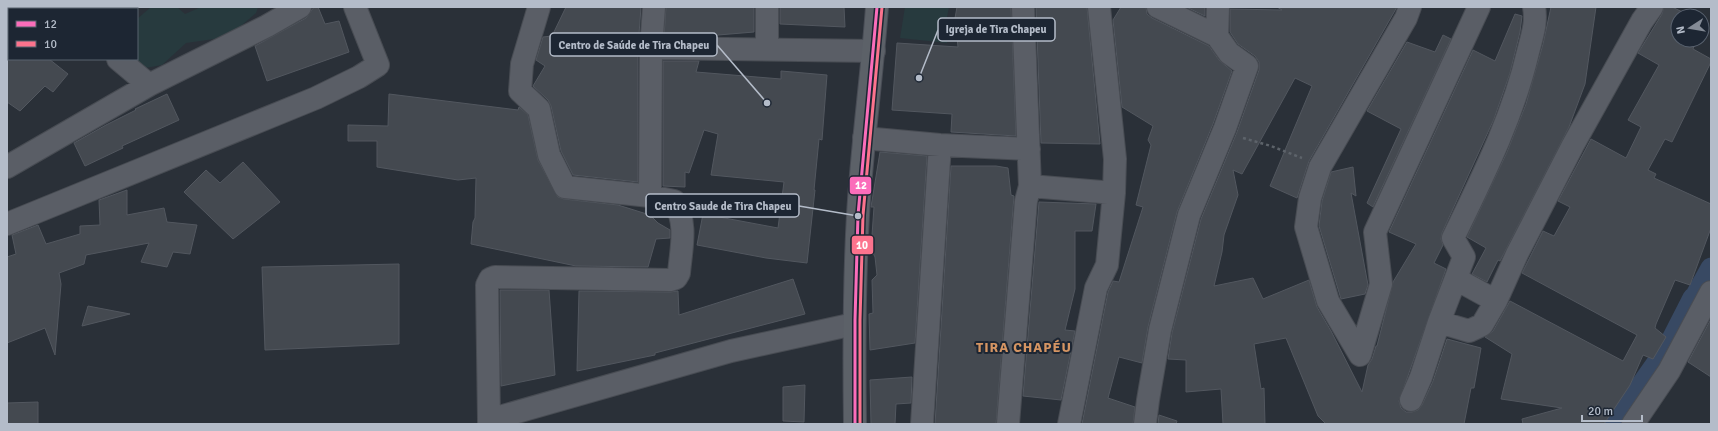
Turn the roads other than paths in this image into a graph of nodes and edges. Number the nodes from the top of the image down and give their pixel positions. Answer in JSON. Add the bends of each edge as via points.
{"nodes":[{"id":1,"x":300,"y":7,"type":"edge"},
{"id":2,"x":355,"y":7,"type":"edge"},
{"id":3,"x":539,"y":7,"type":"edge"},
{"id":4,"x":654,"y":7,"type":"edge"},
{"id":5,"x":767,"y":7,"type":"edge"},
{"id":6,"x":877,"y":7,"type":"edge"},
{"id":7,"x":1023,"y":7,"type":"edge"},
{"id":8,"x":1099,"y":7,"type":"edge"},
{"id":9,"x":1158,"y":7,"type":"edge"},
{"id":10,"x":1218,"y":7,"type":"edge"},
{"id":11,"x":1410,"y":7,"type":"edge"},
{"id":12,"x":1534,"y":7,"type":"edge"},
{"id":13,"x":1481,"y":9,"type":"edge"},
{"id":14,"x":1647,"y":9,"type":"edge"},
{"id":15,"x":1217,"y":36,"type":"junction"},
{"id":16,"x":651,"y":48,"type":"junction"},
{"id":17,"x":767,"y":49,"type":"junction"},
{"id":18,"x":874,"y":51,"type":"junction"},
{"id":19,"x":119,"y":60,"type":"edge"},
{"id":20,"x":149,"y":85,"type":"junction"},
{"id":21,"x":864,"y":138,"type":"junction"},
{"id":22,"x":940,"y":145,"type":"junction"},
{"id":23,"x":1029,"y":149,"type":"junction"},
{"id":24,"x":7,"y":167,"type":"edge"},
{"id":25,"x":1030,"y":186,"type":"junction"},
{"id":26,"x":1114,"y":194,"type":"junction"},
{"id":27,"x":650,"y":196,"type":"junction"},
{"id":28,"x":7,"y":224,"type":"edge"},
{"id":29,"x":1456,"y":279,"type":"junction"},
{"id":30,"x":1711,"y":292,"type":"edge"},
{"id":31,"x":1496,"y":301,"type":"junction"},
{"id":32,"x":1439,"y":322,"type":"junction"},
{"id":33,"x":854,"y":324,"type":"junction"},
{"id":34,"x":1411,"y":400,"type":"dead end"},
{"id":35,"x":489,"y":422,"type":"edge"},
{"id":36,"x":855,"y":424,"type":"edge"},
{"id":37,"x":922,"y":424,"type":"edge"},
{"id":38,"x":1008,"y":424,"type":"edge"},
{"id":39,"x":1069,"y":424,"type":"edge"},
{"id":40,"x":1146,"y":424,"type":"edge"},
{"id":41,"x":1633,"y":424,"type":"edge"}],
"edges":[{"from":1,"to":20,"type":"street"},
{"from":2,"to":28,"type":"street","via":[[378,65],[359,77],[316,98]]},
{"from":3,"to":27,"type":"street","via":[[522,64],[520,91],[539,109],[549,155],[565,187]]},
{"from":4,"to":16,"type":"street"},
{"from":5,"to":17,"type":"street"},
{"from":6,"to":18,"type":"main road"},
{"from":7,"to":23,"type":"street"},
{"from":8,"to":26,"type":"street","via":[[1115,160]]},
{"from":9,"to":15,"type":"street"},
{"from":10,"to":15,"type":"street"},
{"from":11,"to":13,"type":"street","via":[[1320,167],[1310,198],[1306,227],[1328,301],[1360,355],[1381,284],[1375,232]]},
{"from":12,"to":29,"type":"street","via":[[1536,19],[1521,83],[1486,170],[1453,238],[1464,257]]},
{"from":14,"to":31,"type":"street","via":[[1573,145]]},
{"from":15,"to":40,"type":"street","via":[[1229,53],[1247,66],[1189,215],[1160,330]]},
{"from":16,"to":17,"type":"street"},
{"from":16,"to":27,"type":"street"},
{"from":17,"to":18,"type":"street"},
{"from":18,"to":21,"type":"main road"},
{"from":19,"to":20,"type":"street"},
{"from":20,"to":24,"type":"street"},
{"from":21,"to":22,"type":"street"},
{"from":21,"to":33,"type":"main road"},
{"from":22,"to":23,"type":"street"},
{"from":22,"to":37,"type":"street"},
{"from":23,"to":25,"type":"street"},
{"from":25,"to":26,"type":"street"},
{"from":25,"to":38,"type":"street","via":[[1026,201]]},
{"from":26,"to":39,"type":"street","via":[[1107,265],[1096,288]]},
{"from":27,"to":35,"type":"street","via":[[674,201],[680,211],[683,224],[679,273],[676,278],[490,279],[487,285]]},
{"from":29,"to":31,"type":"street"},
{"from":29,"to":32,"type":"street"},
{"from":30,"to":41,"type":"street","via":[[1669,372]]},
{"from":31,"to":32,"type":"street","via":[[1482,325],[1469,331]]},
{"from":32,"to":34,"type":"street"},
{"from":33,"to":35,"type":"street","via":[[731,352]]},
{"from":33,"to":36,"type":"main road"}]}
